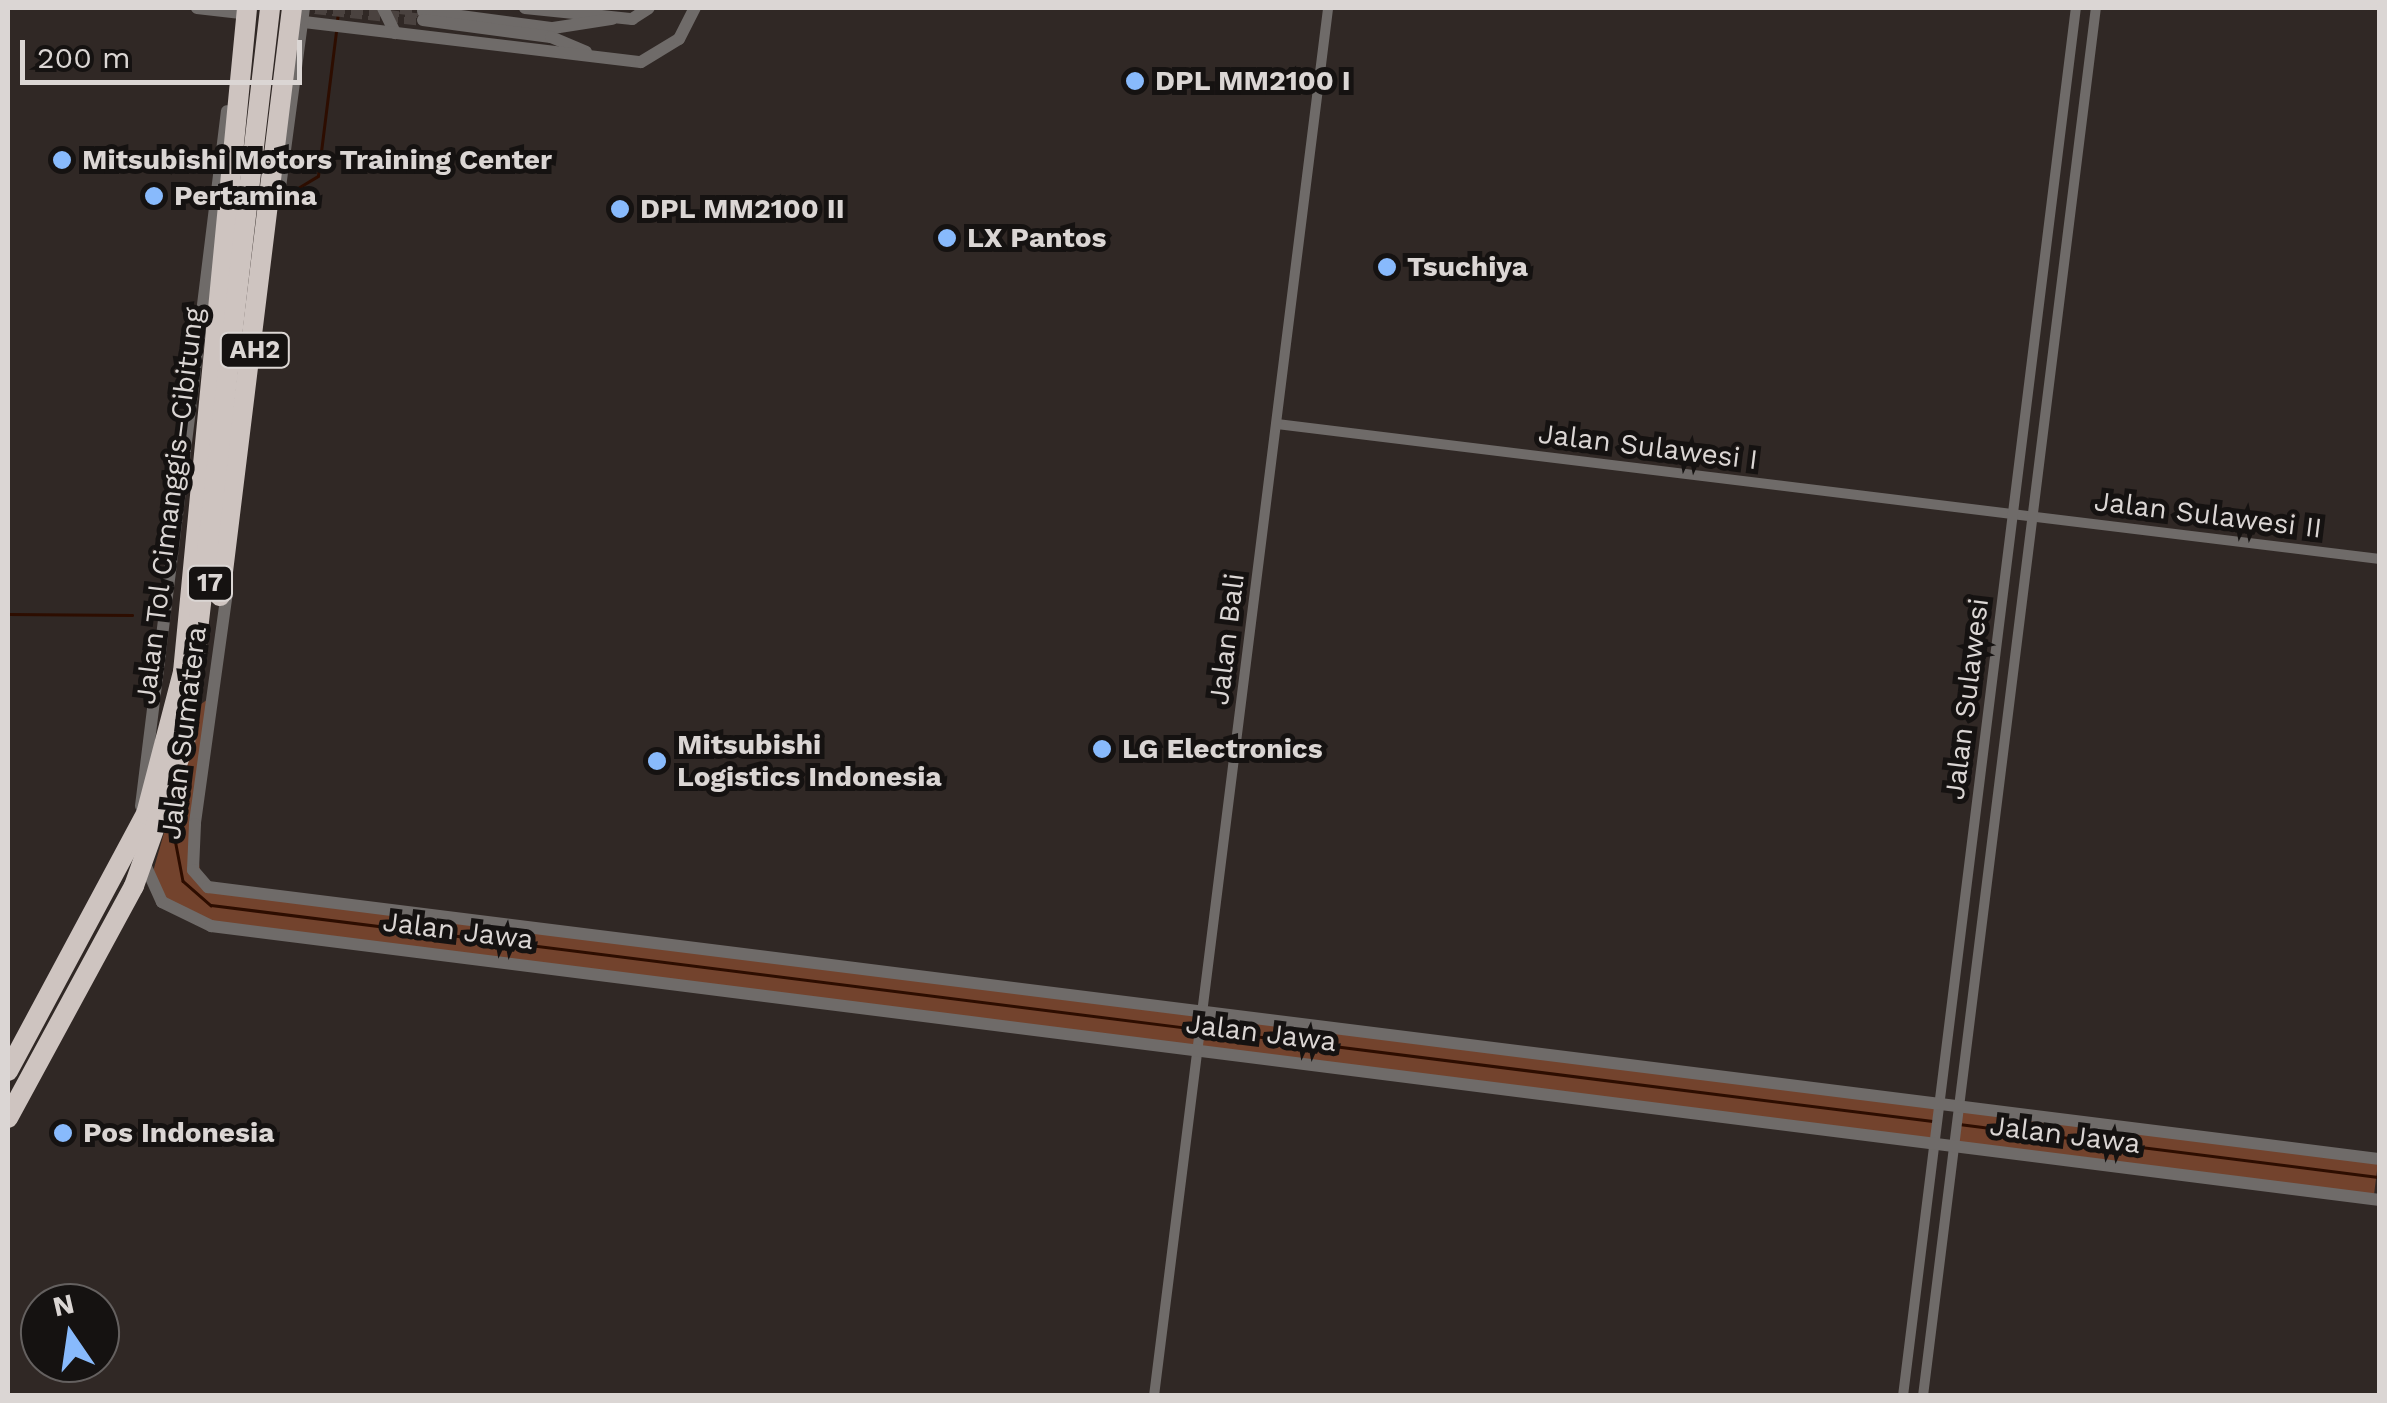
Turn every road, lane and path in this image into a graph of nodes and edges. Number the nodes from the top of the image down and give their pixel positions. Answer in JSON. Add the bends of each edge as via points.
{"nodes":[{"id":1,"x":198,"y":8,"type":"edge"},
{"id":2,"x":270,"y":8,"type":"edge"},
{"id":3,"x":383,"y":8,"type":"edge"},
{"id":4,"x":525,"y":8,"type":"edge"},
{"id":5,"x":649,"y":8,"type":"edge"},
{"id":6,"x":695,"y":8,"type":"edge"},
{"id":7,"x":1328,"y":8,"type":"edge"},
{"id":8,"x":2076,"y":8,"type":"edge"},
{"id":9,"x":2096,"y":8,"type":"edge"},
{"id":10,"x":240,"y":9,"type":"edge"},
{"id":11,"x":300,"y":12,"type":"edge"},
{"id":12,"x":612,"y":19,"type":"junction"},
{"id":13,"x":402,"y":36,"type":"junction"},
{"id":14,"x":607,"y":60,"type":"junction"},
{"id":15,"x":1277,"y":424,"type":"junction"},
{"id":16,"x":2013,"y":514,"type":"junction"},
{"id":17,"x":2031,"y":515,"type":"junction"},
{"id":18,"x":2380,"y":559,"type":"edge"},
{"id":19,"x":196,"y":688,"type":"junction"},
{"id":20,"x":194,"y":870,"type":"joint"},
{"id":21,"x":151,"y":886,"type":"joint"},
{"id":22,"x":1204,"y":1015,"type":"junction"},
{"id":23,"x":1201,"y":1046,"type":"junction"},
{"id":24,"x":8,"y":1071,"type":"edge"},
{"id":25,"x":1939,"y":1106,"type":"junction"},
{"id":26,"x":1960,"y":1108,"type":"junction"},
{"id":27,"x":8,"y":1118,"type":"edge"},
{"id":28,"x":1935,"y":1138,"type":"junction"},
{"id":29,"x":1956,"y":1142,"type":"junction"},
{"id":30,"x":2380,"y":1158,"type":"edge"},
{"id":31,"x":2380,"y":1200,"type":"edge"},
{"id":32,"x":1154,"y":1396,"type":"edge"},
{"id":33,"x":1903,"y":1396,"type":"edge"},
{"id":34,"x":1924,"y":1396,"type":"edge"}],
"edges":[{"from":1,"to":10,"type":"street"},
{"from":2,"to":19,"type":"highway","name":"Jalan Tol Cimanggis–Cibitung","number":"17"},
{"from":3,"to":13,"type":"street","via":[[387,28]]},
{"from":4,"to":12,"type":"street"},
{"from":5,"to":12,"type":"street"},
{"from":6,"to":14,"type":"street","via":[[661,54]]},
{"from":7,"to":15,"type":"street","name":"Jalan Bali"},
{"from":8,"to":16,"type":"street","name":"Jalan Sulawesi"},
{"from":9,"to":17,"type":"street","name":"Jalan Sulawesi"},
{"from":10,"to":21,"type":"street","name":"Jalan Sumatera","via":[[141,796]]},
{"from":10,"to":24,"type":"highway","name":"Jalan Tol Cimanggis–Cibitung","number":"17","via":[[227,270],[169,731],[132,843]]},
{"from":11,"to":13,"type":"street","via":[[324,26]]},
{"from":11,"to":19,"type":"highway","number":"AH2","via":[[226,571]]},
{"from":11,"to":20,"type":"street","name":"Jalan Sumatera"},
{"from":12,"to":14,"type":"street","via":[[554,28],[423,15],[551,38]]},
{"from":13,"to":14,"type":"street"},
{"from":15,"to":16,"type":"street","name":"Jalan Sulawesi I"},
{"from":15,"to":22,"type":"street","name":"Jalan Bali"},
{"from":16,"to":17,"type":"street","name":"Jalan Sulawesi I"},
{"from":16,"to":25,"type":"street","name":"Jalan Sulawesi"},
{"from":17,"to":18,"type":"street","name":"Jalan Sulawesi II"},
{"from":17,"to":26,"type":"street","name":"Jalan Sulawesi"},
{"from":19,"to":27,"type":"highway","name":"Jalan Tol Cimanggis–Cibitung","number":"17","via":[[134,886]]},
{"from":20,"to":22,"type":"street","name":"Jalan Jawa","via":[[208,886]]},
{"from":21,"to":23,"type":"street","name":"Jalan Jawa","via":[[175,914],[211,926]]},
{"from":22,"to":23,"type":"street","name":"Jalan Bali"},
{"from":22,"to":25,"type":"street","name":"Jalan Jawa"},
{"from":23,"to":28,"type":"street","name":"Jalan Jawa"},
{"from":23,"to":32,"type":"street","name":"Jalan Bali"},
{"from":25,"to":26,"type":"street","name":"Jalan Jawa"},
{"from":25,"to":28,"type":"street","name":"Jalan Sulawesi"},
{"from":26,"to":29,"type":"street","name":"Jalan Sulawesi"},
{"from":26,"to":30,"type":"street","name":"Jalan Jawa"},
{"from":28,"to":29,"type":"street","name":"Jalan Jawa"},
{"from":28,"to":33,"type":"street","name":"Jalan Sulawesi"},
{"from":29,"to":31,"type":"street","name":"Jalan Jawa"},
{"from":29,"to":34,"type":"street","name":"Jalan Sulawesi"}]}
